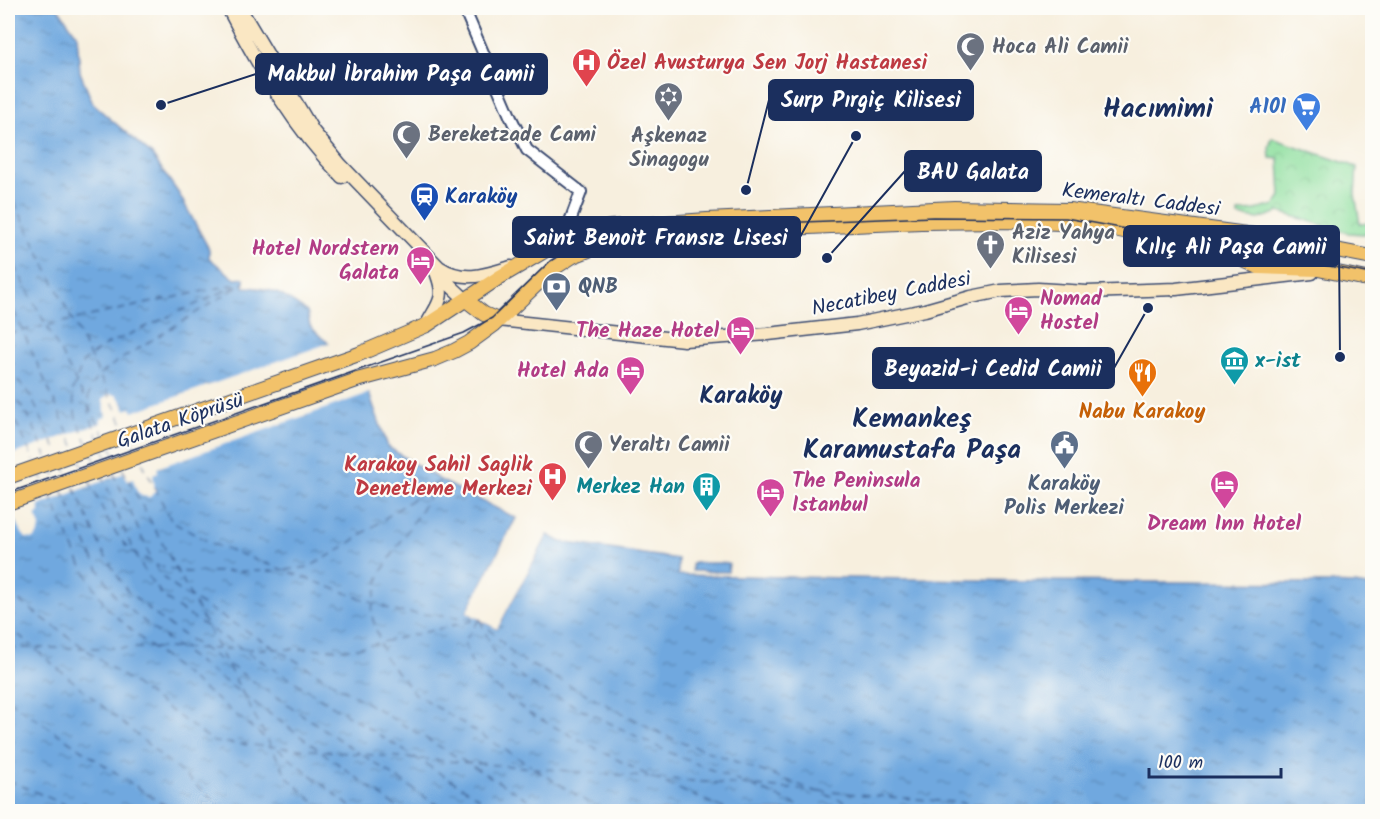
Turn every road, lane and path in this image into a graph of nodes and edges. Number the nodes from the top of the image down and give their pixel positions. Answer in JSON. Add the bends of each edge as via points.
{"nodes":[{"id":1,"x":228,"y":8,"type":"edge"},
{"id":2,"x":240,"y":8,"type":"edge"},
{"id":3,"x":464,"y":8,"type":"edge"},
{"id":4,"x":1256,"y":236,"type":"junction"},
{"id":5,"x":563,"y":240,"type":"junction"},
{"id":6,"x":1368,"y":253,"type":"edge"},
{"id":7,"x":1239,"y":259,"type":"junction"},
{"id":8,"x":523,"y":262,"type":"junction"},
{"id":9,"x":435,"y":271,"type":"junction"},
{"id":10,"x":1328,"y":272,"type":"junction"},
{"id":11,"x":1372,"y":280,"type":"edge"},
{"id":12,"x":466,"y":300,"type":"junction"},
{"id":13,"x":498,"y":320,"type":"junction"},
{"id":14,"x":427,"y":325,"type":"junction"},
{"id":15,"x":359,"y":354,"type":"joint"},
{"id":16,"x":368,"y":377,"type":"joint"},
{"id":17,"x":8,"y":477,"type":"edge"},
{"id":18,"x":8,"y":503,"type":"edge"}],
"edges":[{"from":1,"to":9,"type":"main road","via":[[317,152]]},
{"from":2,"to":8,"type":"main road","via":[[313,131],[439,267],[454,275],[474,277]]},
{"from":3,"to":5,"type":"street","via":[[527,150],[580,192]]},
{"from":4,"to":5,"type":"main road","name":"Kemeraltı Caddesi","via":[[1096,212],[1019,208],[707,220],[610,227]]},
{"from":4,"to":6,"type":"main road","name":"Kemeraltı Caddesi"},
{"from":4,"to":7,"type":"main road","via":[[1239,242]]},
{"from":5,"to":8,"type":"main road","name":"Kemeraltı Caddesi"},
{"from":7,"to":10,"type":"main road","name":"Kemeraltı Caddesi","via":[[1265,268],[1302,267]]},
{"from":7,"to":13,"type":"main road","name":"Kemeraltı Caddesi","via":[[1216,248],[1086,224],[921,222],[764,228],[620,243],[573,256],[554,268]]},
{"from":8,"to":12,"type":"main road","name":"Kemeraltı Caddesi"},
{"from":9,"to":12,"type":"main road"},
{"from":9,"to":14,"type":"main road","via":[[442,295]]},
{"from":10,"to":11,"type":"main road","name":"Kemeraltı Caddesi"},
{"from":10,"to":13,"type":"main road","name":"Necatibey Caddesi","via":[[1176,289],[1001,291],[856,324],[687,340]]},
{"from":12,"to":13,"type":"main road"},
{"from":12,"to":14,"type":"main road","name":"Kemeraltı Caddesi"},
{"from":13,"to":16,"type":"main road","name":"Kemeraltı Caddesi","via":[[454,351]]},
{"from":14,"to":15,"type":"main road","name":"Kemeraltı Caddesi"},
{"from":15,"to":17,"type":"main road","name":"Galata Köprüsü"},
{"from":16,"to":18,"type":"main road","name":"Galata Köprüsü"}]}
